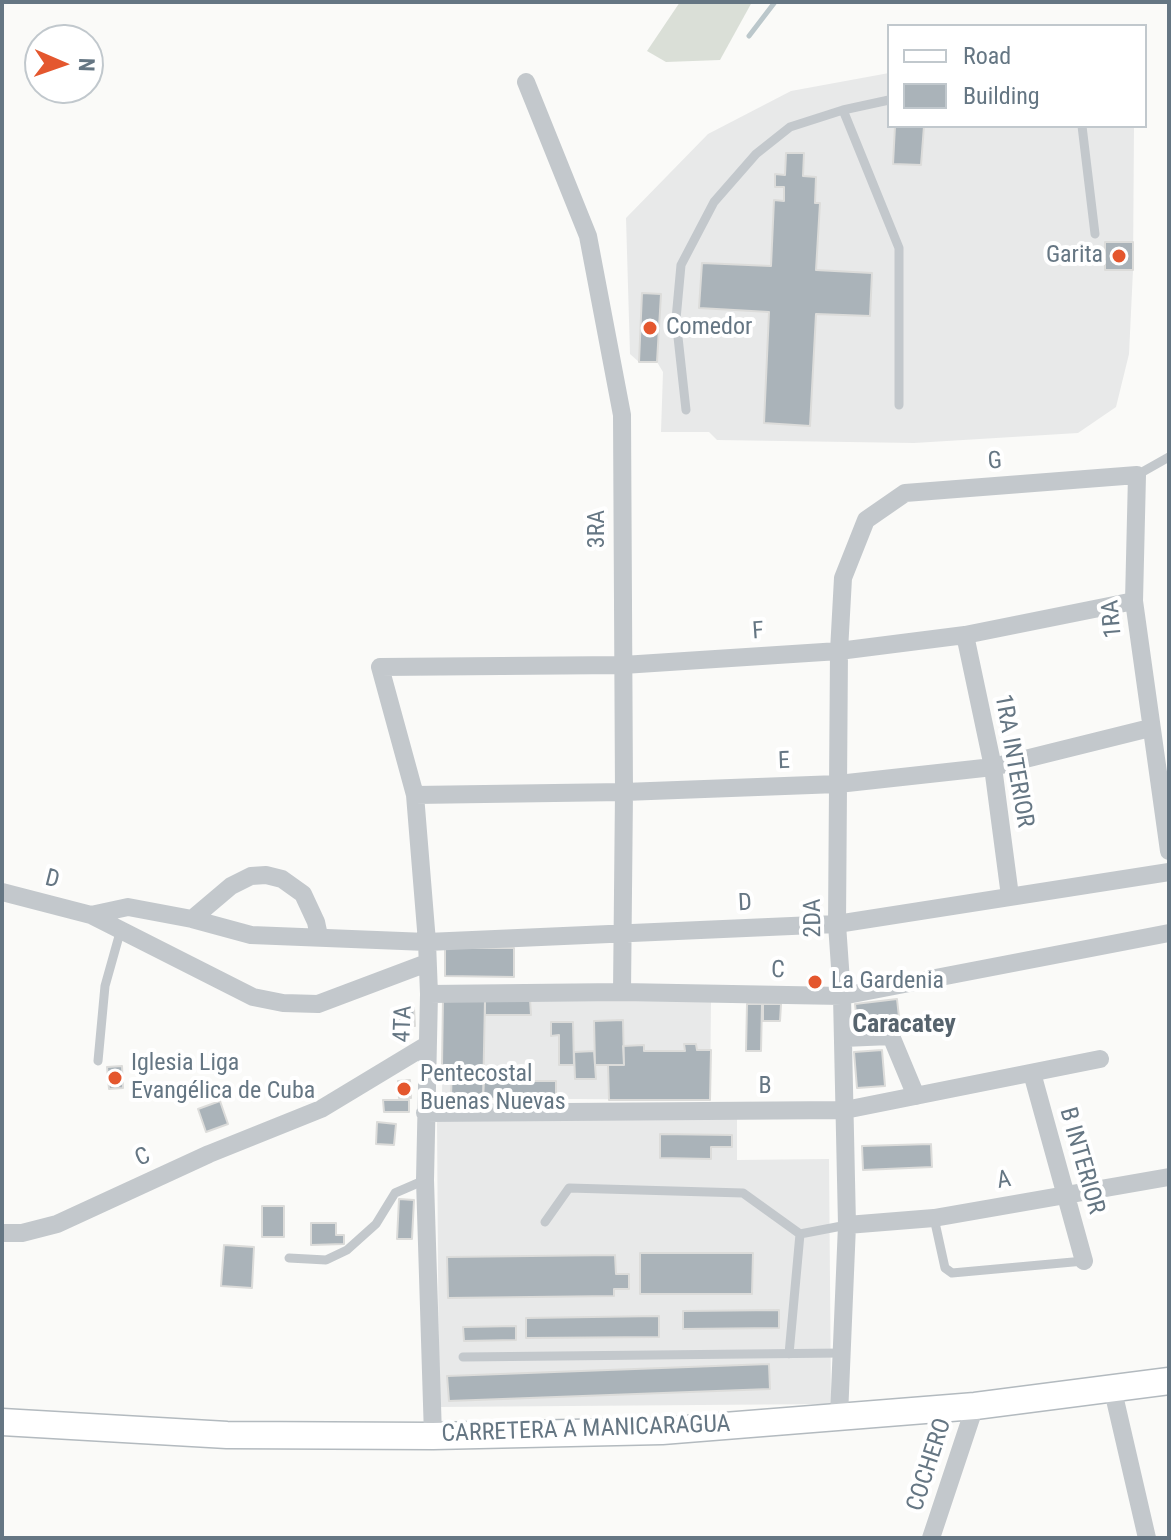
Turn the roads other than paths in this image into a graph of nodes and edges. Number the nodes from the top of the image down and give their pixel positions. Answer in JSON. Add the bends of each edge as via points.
{"nodes":[{"id":1,"x":526,"y":82,"type":"dead end"},
{"id":2,"x":887,"y":100,"type":"edge"},
{"id":3,"x":843,"y":110,"type":"junction"},
{"id":4,"x":1082,"y":128,"type":"edge"},
{"id":5,"x":1095,"y":234,"type":"dead end"},
{"id":6,"x":899,"y":405,"type":"dead end"},
{"id":7,"x":686,"y":410,"type":"dead end"},
{"id":8,"x":1169,"y":457,"type":"edge"},
{"id":9,"x":1137,"y":475,"type":"junction"},
{"id":10,"x":866,"y":520,"type":"joint"},
{"id":11,"x":1134,"y":601,"type":"junction"},
{"id":12,"x":965,"y":635,"type":"junction"},
{"id":13,"x":839,"y":651,"type":"junction"},
{"id":14,"x":623,"y":665,"type":"junction"},
{"id":15,"x":380,"y":667,"type":"joint"},
{"id":16,"x":1150,"y":728,"type":"junction"},
{"id":17,"x":993,"y":767,"type":"junction"},
{"id":18,"x":838,"y":784,"type":"junction"},
{"id":19,"x":624,"y":792,"type":"junction"},
{"id":20,"x":415,"y":795,"type":"junction"},
{"id":21,"x":1169,"y":851,"type":"edge"},
{"id":22,"x":1169,"y":872,"type":"edge"},
{"id":23,"x":2,"y":892,"type":"edge"},
{"id":24,"x":1010,"y":896,"type":"junction"},
{"id":25,"x":91,"y":915,"type":"junction"},
{"id":26,"x":192,"y":919,"type":"junction"},
{"id":27,"x":837,"y":924,"type":"junction"},
{"id":28,"x":121,"y":929,"type":"junction"},
{"id":29,"x":623,"y":933,"type":"junction"},
{"id":30,"x":1169,"y":933,"type":"edge"},
{"id":31,"x":319,"y":936,"type":"junction"},
{"id":32,"x":427,"y":942,"type":"junction"},
{"id":33,"x":427,"y":963,"type":"junction"},
{"id":34,"x":622,"y":992,"type":"junction"},
{"id":35,"x":429,"y":994,"type":"junction"},
{"id":36,"x":842,"y":996,"type":"junction"},
{"id":37,"x":843,"y":1038,"type":"junction"},
{"id":38,"x":427,"y":1045,"type":"junction"},
{"id":39,"x":1100,"y":1059,"type":"dead end"},
{"id":40,"x":98,"y":1061,"type":"dead end"},
{"id":41,"x":390,"y":1069,"type":"junction"},
{"id":42,"x":1032,"y":1073,"type":"junction"},
{"id":43,"x":425,"y":1084,"type":"junction"},
{"id":44,"x":916,"y":1096,"type":"junction"},
{"id":45,"x":845,"y":1110,"type":"junction"},
{"id":46,"x":425,"y":1113,"type":"junction"},
{"id":47,"x":1169,"y":1177,"type":"edge"},
{"id":48,"x":425,"y":1180,"type":"junction"},
{"id":49,"x":1066,"y":1195,"type":"junction"},
{"id":50,"x":934,"y":1218,"type":"junction"},
{"id":51,"x":545,"y":1222,"type":"dead end"},
{"id":52,"x":847,"y":1225,"type":"junction"},
{"id":53,"x":2,"y":1233,"type":"edge"},
{"id":54,"x":800,"y":1234,"type":"junction"},
{"id":55,"x":289,"y":1258,"type":"dead end"},
{"id":56,"x":1084,"y":1261,"type":"joint"},
{"id":57,"x":842,"y":1353,"type":"junction"},
{"id":58,"x":789,"y":1354,"type":"junction"},
{"id":59,"x":463,"y":1357,"type":"dead end"},
{"id":60,"x":1169,"y":1381,"type":"edge"},
{"id":61,"x":1113,"y":1391,"type":"junction"},
{"id":62,"x":975,"y":1406,"type":"junction"},
{"id":63,"x":839,"y":1416,"type":"junction"},
{"id":64,"x":2,"y":1422,"type":"edge"},
{"id":65,"x":433,"y":1436,"type":"junction"},
{"id":66,"x":931,"y":1538,"type":"edge"},
{"id":67,"x":1147,"y":1538,"type":"edge"}],
"edges":[{"from":1,"to":14,"type":"street","name":"3RA","via":[[588,236],[622,415]]},
{"from":2,"to":3,"type":"lane"},
{"from":3,"to":6,"type":"lane","via":[[899,248]]},
{"from":3,"to":7,"type":"lane","via":[[790,127],[756,154],[714,202],[681,265],[676,319]]},
{"from":4,"to":5,"type":"lane"},
{"from":8,"to":9,"type":"lane"},
{"from":9,"to":10,"type":"street","name":"G","via":[[905,493]]},
{"from":9,"to":11,"type":"street","name":"1RA"},
{"from":10,"to":13,"type":"street","name":"2DA","via":[[843,578]]},
{"from":11,"to":12,"type":"street","name":"F"},
{"from":11,"to":16,"type":"street","name":"1RA"},
{"from":12,"to":13,"type":"street","name":"F"},
{"from":12,"to":17,"type":"street","name":"1RA INTERIOR"},
{"from":13,"to":14,"type":"street","name":"F"},
{"from":13,"to":18,"type":"street","name":"2DA"},
{"from":14,"to":15,"type":"street","name":"F"},
{"from":14,"to":19,"type":"street","name":"3RA"},
{"from":15,"to":20,"type":"street","name":"4TA"},
{"from":16,"to":17,"type":"street","name":"E"},
{"from":16,"to":21,"type":"street","name":"1RA"},
{"from":17,"to":18,"type":"street","name":"E"},
{"from":17,"to":24,"type":"street","name":"1RA INTERIOR"},
{"from":18,"to":19,"type":"street","name":"E"},
{"from":18,"to":27,"type":"street","name":"2DA"},
{"from":19,"to":20,"type":"street","name":"E"},
{"from":19,"to":29,"type":"street","name":"3RA"},
{"from":20,"to":32,"type":"street","name":"4TA"},
{"from":22,"to":24,"type":"street","name":"D"},
{"from":23,"to":25,"type":"street","name":"D"},
{"from":24,"to":27,"type":"street","name":"D"},
{"from":25,"to":26,"type":"street","name":"D","via":[[128,907]]},
{"from":25,"to":28,"type":"street","name":"D"},
{"from":26,"to":31,"type":"street","name":"D","via":[[251,935]]},
{"from":26,"to":31,"type":"street","via":[[231,886],[266,875],[303,894]]},
{"from":27,"to":29,"type":"street","name":"D"},
{"from":27,"to":36,"type":"street","name":"2DA"},
{"from":28,"to":33,"type":"street","name":"D","via":[[253,997],[283,1003],[318,1004]]},
{"from":28,"to":40,"type":"lane","via":[[105,986]]},
{"from":29,"to":32,"type":"street","name":"D"},
{"from":29,"to":34,"type":"street","name":"3RA"},
{"from":30,"to":36,"type":"street","name":"C"},
{"from":31,"to":32,"type":"street","name":"D"},
{"from":32,"to":33,"type":"street","name":"4TA"},
{"from":33,"to":35,"type":"street","name":"4TA"},
{"from":34,"to":35,"type":"street","name":"C"},
{"from":34,"to":36,"type":"street","name":"C"},
{"from":35,"to":38,"type":"street","name":"4TA"},
{"from":36,"to":37,"type":"street","name":"2DA"},
{"from":37,"to":44,"type":"street","via":[[891,1036]]},
{"from":37,"to":45,"type":"street","name":"2DA"},
{"from":38,"to":41,"type":"street","name":"C"},
{"from":38,"to":43,"type":"street","name":"4TA"},
{"from":39,"to":42,"type":"street","name":"B"},
{"from":41,"to":43,"type":"street"},
{"from":41,"to":53,"type":"street","name":"C","via":[[321,1109],[57,1224]]},
{"from":42,"to":44,"type":"street","name":"B"},
{"from":42,"to":49,"type":"street","name":"B INTERIOR"},
{"from":43,"to":46,"type":"street","name":"4TA"},
{"from":44,"to":45,"type":"street","name":"B"},
{"from":45,"to":46,"type":"street","name":"B"},
{"from":45,"to":52,"type":"street","name":"2DA"},
{"from":46,"to":48,"type":"street","name":"4TA"},
{"from":47,"to":49,"type":"street","name":"A"},
{"from":48,"to":55,"type":"lane","via":[[395,1193],[376,1224],[347,1250],[326,1260]]},
{"from":48,"to":65,"type":"street","name":"4TA"},
{"from":49,"to":50,"type":"street","name":"A"},
{"from":49,"to":56,"type":"street","name":"B INTERIOR"},
{"from":50,"to":52,"type":"street","name":"A"},
{"from":50,"to":56,"type":"lane","via":[[945,1268],[952,1273]]},
{"from":51,"to":54,"type":"lane","via":[[569,1188],[743,1193]]},
{"from":52,"to":54,"type":"lane"},
{"from":52,"to":57,"type":"street","name":"2DA"},
{"from":54,"to":58,"type":"lane"},
{"from":57,"to":58,"type":"lane"},
{"from":57,"to":63,"type":"street","name":"2DA"},
{"from":58,"to":59,"type":"lane"},
{"from":60,"to":61,"type":"main road","name":"CARRETERA A MANICARAGUA"},
{"from":61,"to":62,"type":"main road","name":"CARRETERA A MANICARAGUA"},
{"from":61,"to":67,"type":"street"},
{"from":62,"to":63,"type":"main road","name":"CARRETERA A MANICARAGUA"},
{"from":62,"to":66,"type":"street","name":"COCHERO"},
{"from":63,"to":65,"type":"main road","name":"CARRETERA A MANICARAGUA","via":[[662,1431]]},
{"from":64,"to":65,"type":"main road","name":"CARRETERA A MANICARAGUA","via":[[227,1435]]}]}
